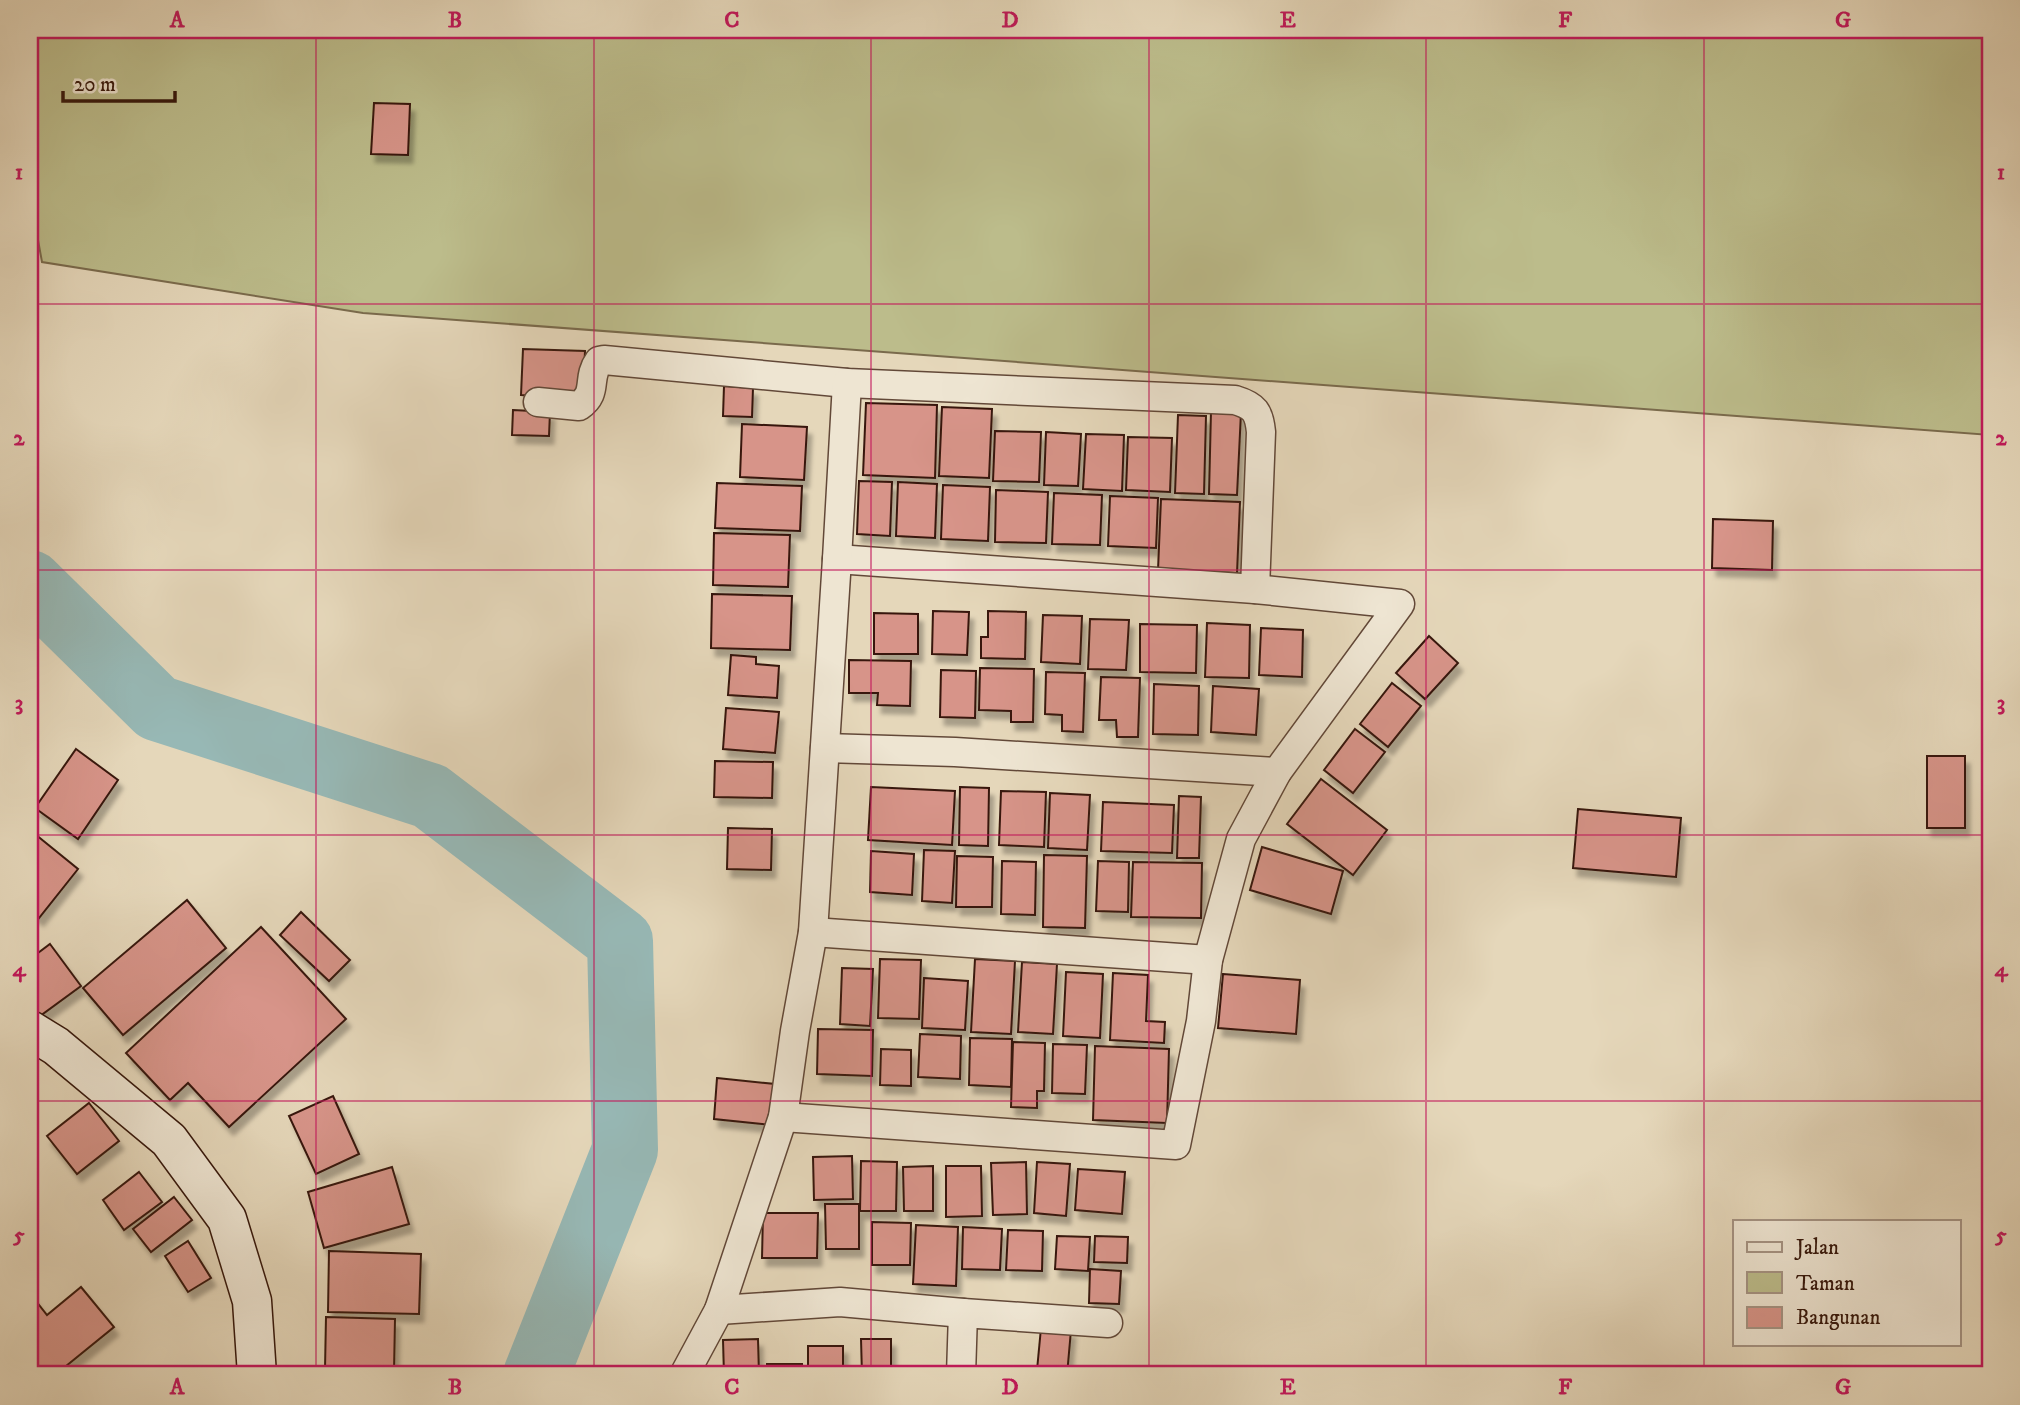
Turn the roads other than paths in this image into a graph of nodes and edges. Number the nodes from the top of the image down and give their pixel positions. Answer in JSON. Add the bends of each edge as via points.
{"nodes":[{"id":1,"x":847,"y":383,"type":"junction"},
{"id":2,"x":538,"y":402,"type":"dead end"},
{"id":3,"x":837,"y":559,"type":"junction"},
{"id":4,"x":1255,"y":589,"type":"junction"},
{"id":5,"x":825,"y":748,"type":"junction"},
{"id":6,"x":1278,"y":772,"type":"junction"},
{"id":7,"x":813,"y":932,"type":"junction"},
{"id":8,"x":1208,"y":960,"type":"junction"},
{"id":9,"x":30,"y":1030,"type":"edge"},
{"id":10,"x":783,"y":1117,"type":"junction"},
{"id":11,"x":719,"y":1310,"type":"junction"},
{"id":12,"x":963,"y":1312,"type":"junction"},
{"id":13,"x":1108,"y":1323,"type":"dead end"},
{"id":14,"x":257,"y":1375,"type":"edge"},
{"id":15,"x":684,"y":1375,"type":"edge"},
{"id":16,"x":961,"y":1375,"type":"edge"}],
"edges":[{"from":1,"to":2,"type":"street","via":[[604,360],[592,371],[591,392],[579,406]]},
{"from":1,"to":3,"type":"street"},
{"from":1,"to":4,"type":"street","via":[[1247,403],[1255,410],[1261,432]]},
{"from":3,"to":4,"type":"street"},
{"from":3,"to":5,"type":"street"},
{"from":4,"to":6,"type":"street","via":[[1400,604]]},
{"from":5,"to":6,"type":"street"},
{"from":5,"to":7,"type":"street"},
{"from":6,"to":8,"type":"street","via":[[1241,839]]},
{"from":7,"to":8,"type":"street"},
{"from":7,"to":10,"type":"street"},
{"from":8,"to":10,"type":"street","via":[[1176,1145]]},
{"from":9,"to":14,"type":"street","via":[[56,1046],[169,1140],[227,1219],[252,1301]]},
{"from":10,"to":11,"type":"street"},
{"from":11,"to":12,"type":"street","via":[[841,1302]]},
{"from":11,"to":15,"type":"street"},
{"from":12,"to":13,"type":"street"},
{"from":12,"to":16,"type":"street"}]}
